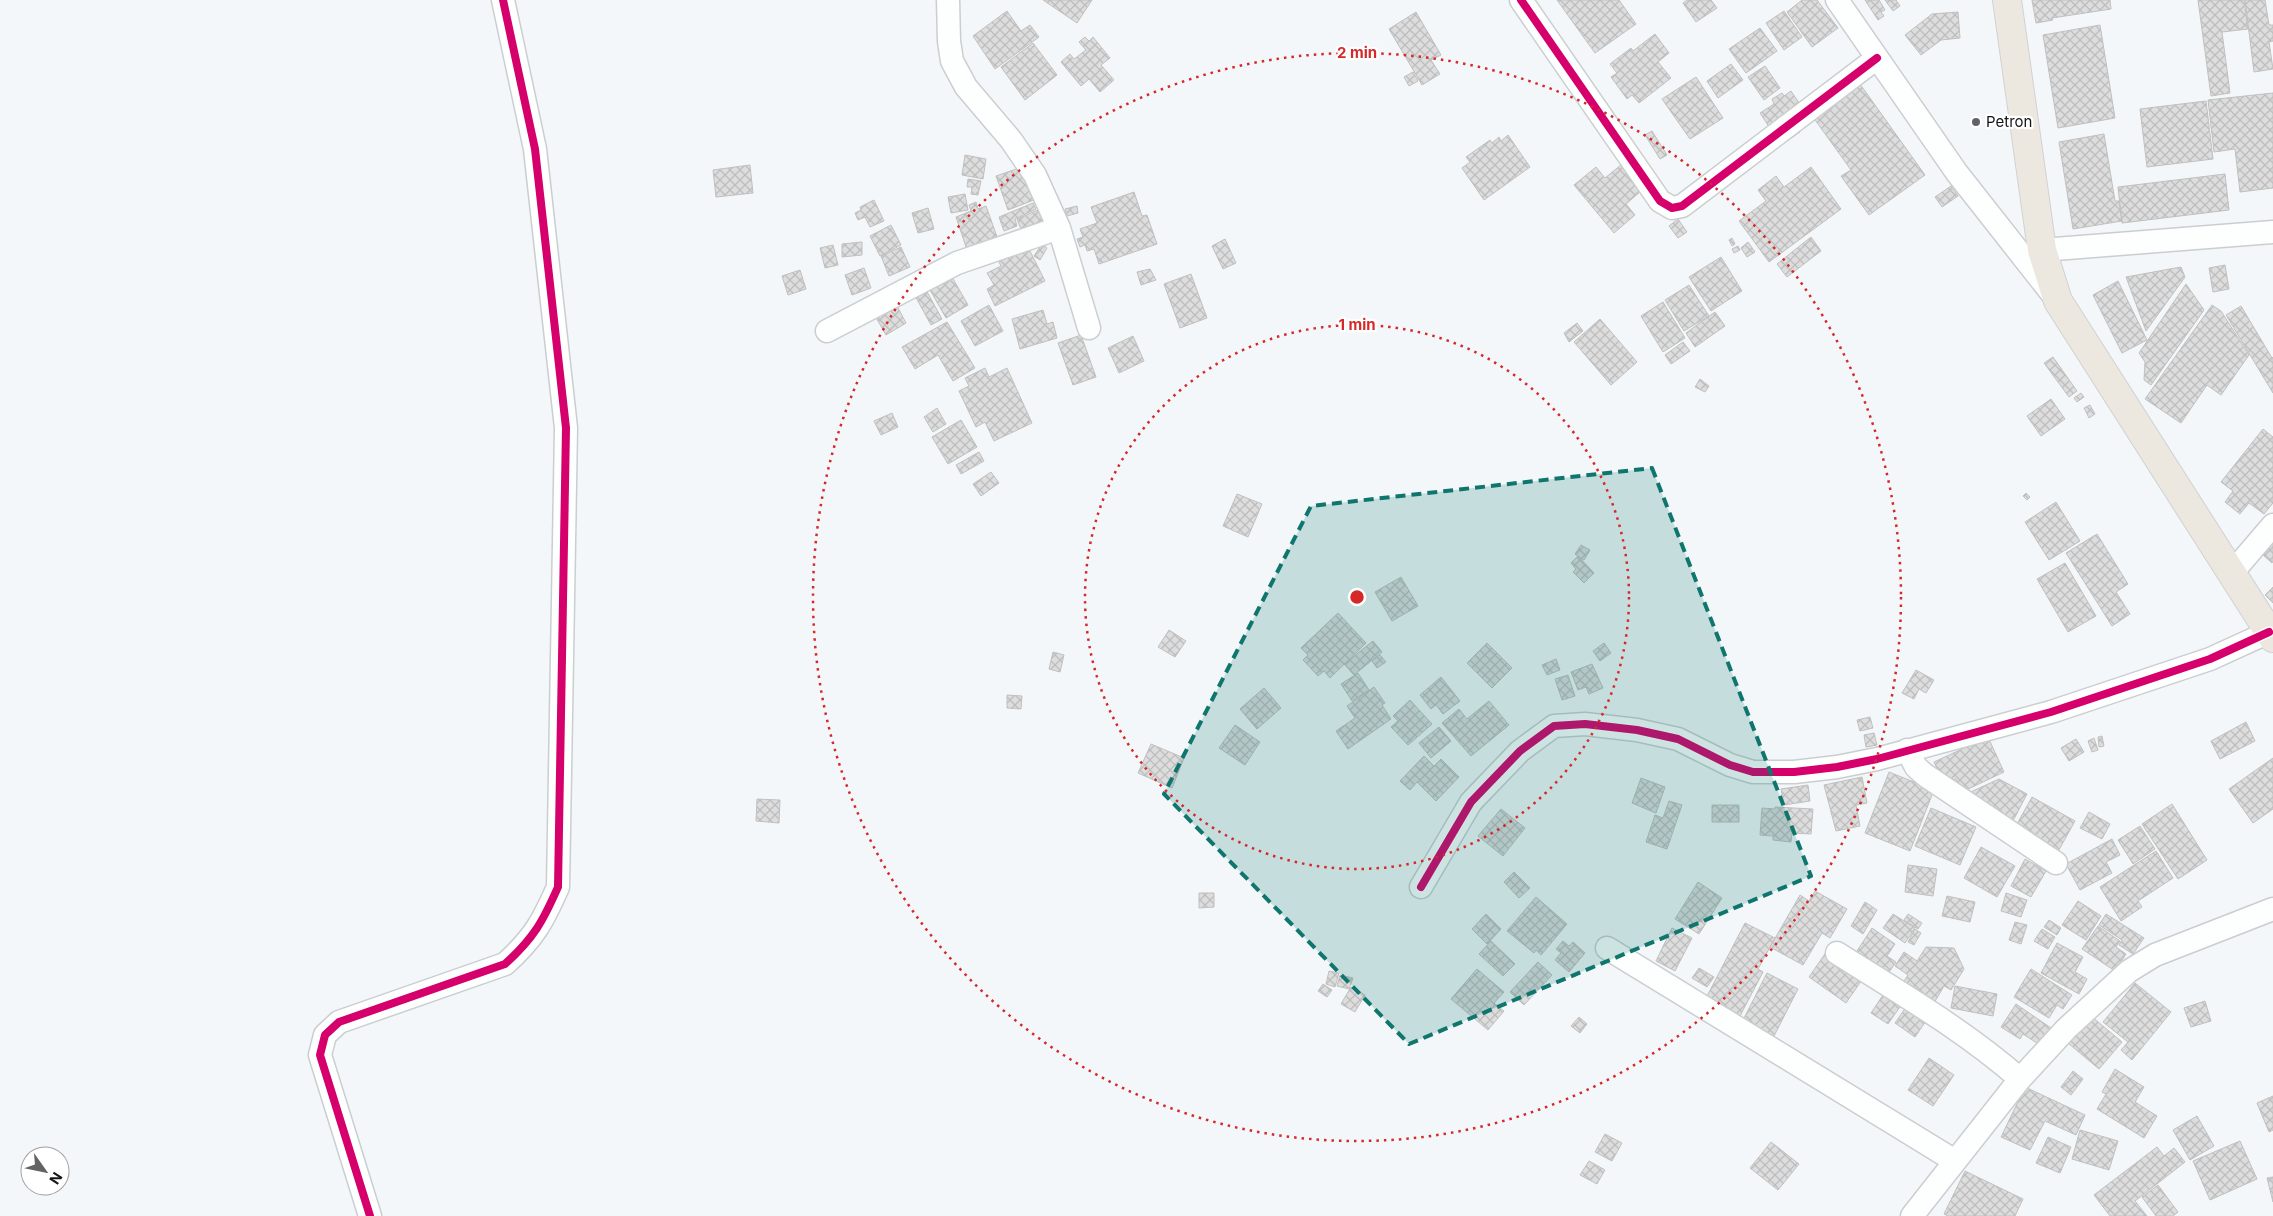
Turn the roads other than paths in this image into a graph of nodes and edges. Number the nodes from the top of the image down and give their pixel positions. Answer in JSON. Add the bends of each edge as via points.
{"nodes":[{"id":1,"x":503,"y":0,"type":"edge"},
{"id":2,"x":948,"y":0,"type":"edge"},
{"id":3,"x":1521,"y":0,"type":"edge"},
{"id":4,"x":1837,"y":0,"type":"edge"},
{"id":5,"x":2007,"y":0,"type":"edge"},
{"id":6,"x":1877,"y":58,"type":"junction"},
{"id":7,"x":1059,"y":228,"type":"junction"},
{"id":8,"x":2273,"y":232,"type":"edge"},
{"id":9,"x":2042,"y":250,"type":"junction"},
{"id":10,"x":2058,"y":302,"type":"junction"},
{"id":11,"x":1089,"y":328,"type":"dead end"},
{"id":12,"x":827,"y":331,"type":"dead end"},
{"id":13,"x":2273,"y":525,"type":"edge"},
{"id":14,"x":2231,"y":574,"type":"junction"},
{"id":15,"x":2271,"y":635,"type":"edge"},
{"id":16,"x":1907,"y":750,"type":"junction"},
{"id":17,"x":2056,"y":863,"type":"dead end"},
{"id":18,"x":1421,"y":887,"type":"dead end"},
{"id":19,"x":2273,"y":909,"type":"edge"},
{"id":20,"x":1607,"y":948,"type":"dead end"},
{"id":21,"x":1837,"y":953,"type":"dead end"},
{"id":22,"x":2020,"y":1078,"type":"junction"},
{"id":23,"x":1955,"y":1161,"type":"junction"},
{"id":24,"x":370,"y":1216,"type":"edge"},
{"id":25,"x":1912,"y":1216,"type":"edge"}],
"edges":[{"from":1,"to":24,"type":"street","via":[[535,149],[566,428],[558,887],[541,925],[506,964],[339,1022],[325,1035],[320,1055],[325,1078]]},
{"from":2,"to":7,"type":"street","via":[[952,61],[966,87],[1036,175]]},
{"from":3,"to":6,"type":"street","via":[[1660,201],[1672,208],[1682,206]]},
{"from":4,"to":6,"type":"street"},
{"from":5,"to":9,"type":"main road"},
{"from":6,"to":10,"type":"street","via":[[1957,173]]},
{"from":7,"to":11,"type":"street"},
{"from":7,"to":12,"type":"street","via":[[957,263]]},
{"from":8,"to":9,"type":"street"},
{"from":9,"to":10,"type":"main road"},
{"from":10,"to":14,"type":"main road"},
{"from":13,"to":14,"type":"street"},
{"from":14,"to":15,"type":"main road"},
{"from":15,"to":16,"type":"street","via":[[2210,659],[2051,712]]},
{"from":16,"to":17,"type":"street","via":[[1916,767],[1925,775]]},
{"from":16,"to":18,"type":"street","via":[[1837,766],[1794,772],[1753,772],[1730,765],[1678,739],[1585,724],[1554,726],[1520,751],[1471,802]]},
{"from":19,"to":22,"type":"street","via":[[2155,955],[2129,971],[2066,1029]]},
{"from":20,"to":23,"type":"street"},
{"from":21,"to":22,"type":"street","via":[[1953,1026]]},
{"from":22,"to":23,"type":"street"},
{"from":23,"to":25,"type":"street"}]}
